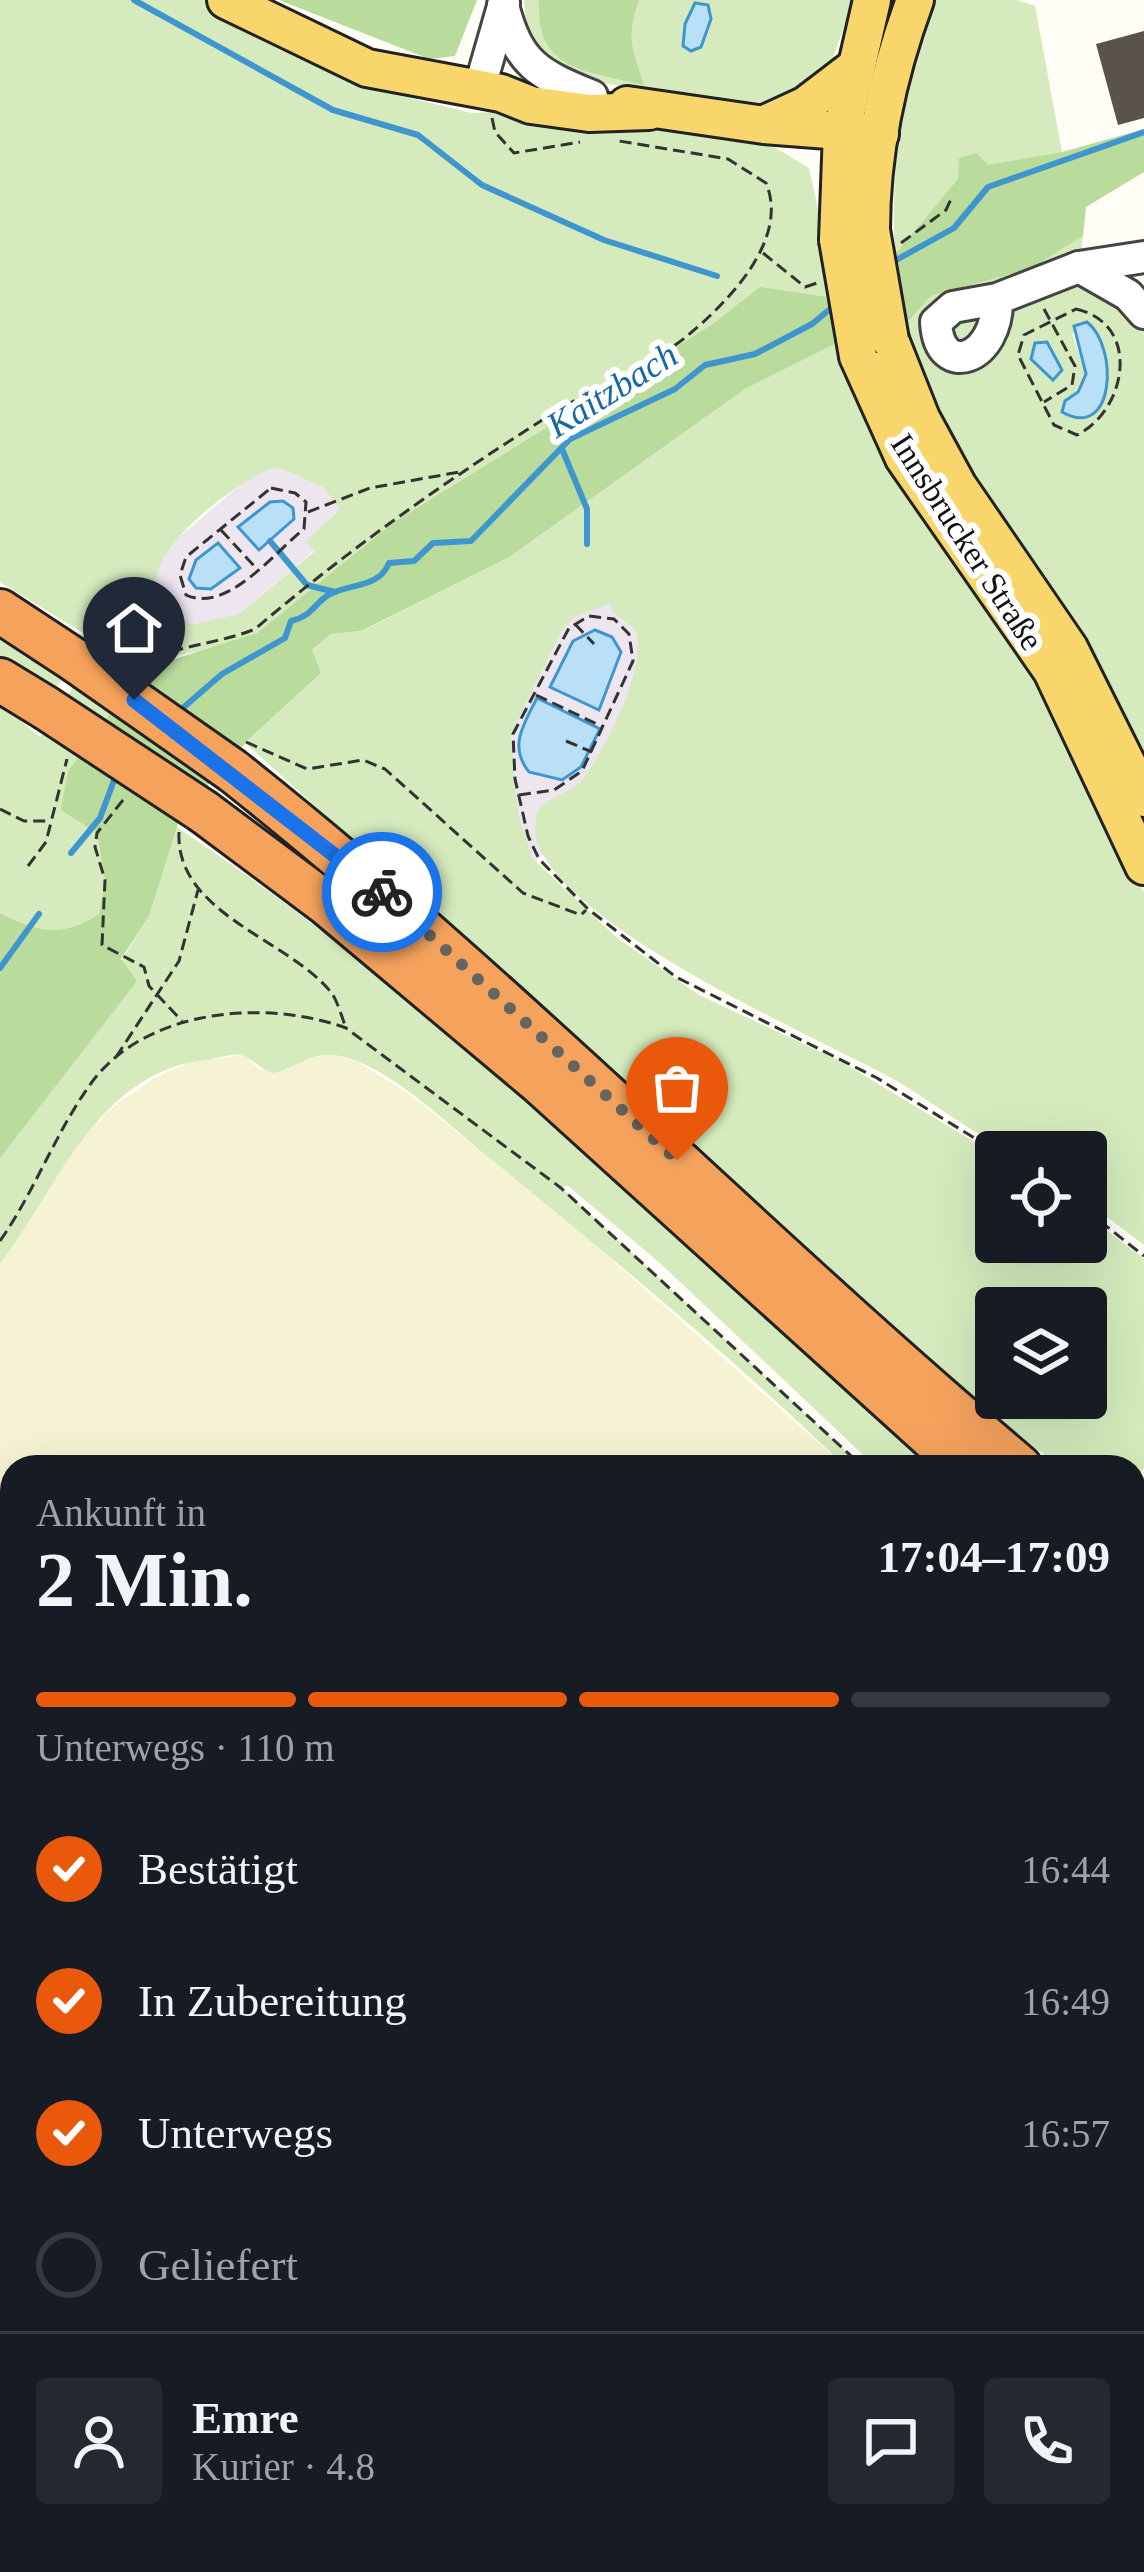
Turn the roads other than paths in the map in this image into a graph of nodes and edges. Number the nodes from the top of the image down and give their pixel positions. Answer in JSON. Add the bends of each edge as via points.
{"nodes":[{"id":1,"x":226,"y":0,"type":"edge"},
{"id":2,"x":872,"y":0,"type":"edge"},
{"id":3,"x":915,"y":0,"type":"edge"},
{"id":4,"x":504,"y":3,"type":"edge"},
{"id":5,"x":512,"y":40,"type":"junction"},
{"id":6,"x":853,"y":69,"type":"junction"},
{"id":7,"x":491,"y":92,"type":"junction"},
{"id":8,"x":592,"y":96,"type":"junction"},
{"id":9,"x":649,"y":111,"type":"junction"},
{"id":10,"x":764,"y":125,"type":"junction"},
{"id":11,"x":842,"y":131,"type":"junction"},
{"id":12,"x":880,"y":134,"type":"junction"},
{"id":13,"x":848,"y":230,"type":"junction"},
{"id":14,"x":1144,"y":257,"type":"edge"},
{"id":15,"x":1079,"y":267,"type":"junction"},
{"id":16,"x":997,"y":298,"type":"dead end"},
{"id":17,"x":1144,"y":313,"type":"edge"},
{"id":18,"x":874,"y":348,"type":"junction"},
{"id":19,"x":0,"y":611,"type":"edge"},
{"id":20,"x":0,"y":680,"type":"edge"},
{"id":21,"x":1144,"y":798,"type":"edge"},
{"id":22,"x":1144,"y":866,"type":"edge"},
{"id":23,"x":951,"y":1455,"type":"edge"},
{"id":24,"x":1006,"y":1455,"type":"edge"}],
"edges":[{"from":1,"to":7,"type":"main road","via":[[368,68]]},
{"from":2,"to":6,"type":"main road","name":"Innsbrucker Straße"},
{"from":3,"to":12,"type":"main road","name":"Innsbrucker Straße"},
{"from":4,"to":5,"type":"street"},
{"from":4,"to":7,"type":"street"},
{"from":5,"to":7,"type":"street"},
{"from":5,"to":8,"type":"street","via":[[543,76]]},
{"from":6,"to":10,"type":"main road"},
{"from":6,"to":11,"type":"main road","name":"Innsbrucker Straße"},
{"from":7,"to":8,"type":"main road"},
{"from":7,"to":9,"type":"main road","via":[[589,113]]},
{"from":8,"to":9,"type":"main road"},
{"from":9,"to":10,"type":"main road"},
{"from":10,"to":11,"type":"main road"},
{"from":10,"to":13,"type":"main road","via":[[814,161]]},
{"from":11,"to":12,"type":"main road"},
{"from":11,"to":13,"type":"main road","name":"Innsbrucker Straße"},
{"from":12,"to":13,"type":"main road","name":"Innsbrucker Straße","via":[[871,180]]},
{"from":13,"to":18,"type":"main road","name":"Innsbrucker Straße","bridge":true},
{"from":14,"to":15,"type":"street"},
{"from":15,"to":16,"type":"street"},
{"from":15,"to":17,"type":"street"},
{"from":18,"to":21,"type":"main road","name":"Innsbrucker Straße","via":[[1069,648]]},
{"from":18,"to":22,"type":"main road","name":"Innsbrucker Straße","via":[[904,458],[1052,671]]},
{"from":19,"to":24,"type":"highway","bridge":true,"via":[[241,755]]},
{"from":20,"to":23,"type":"highway","bridge":true,"via":[[327,904],[538,1082]]}]}
